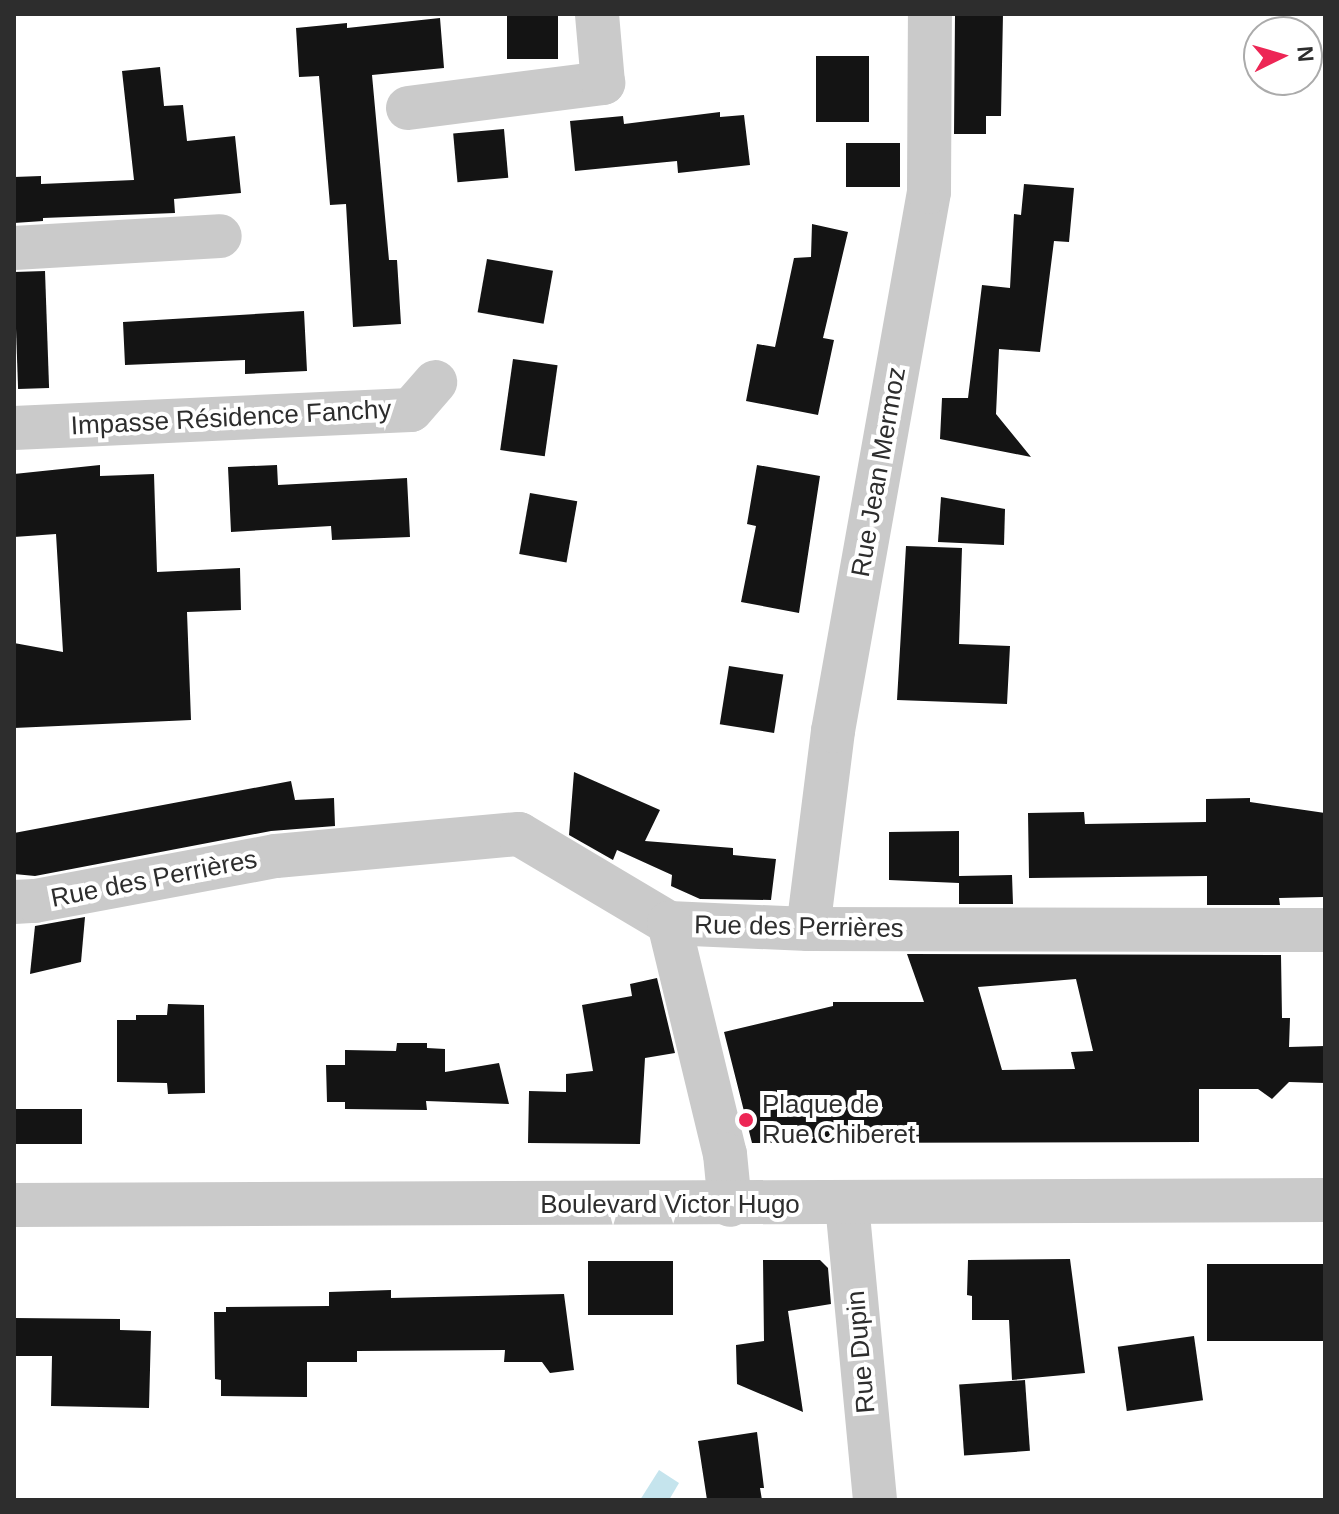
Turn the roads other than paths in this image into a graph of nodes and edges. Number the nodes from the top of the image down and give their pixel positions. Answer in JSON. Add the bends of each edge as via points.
{"nodes":[{"id":1,"x":597,"y":14,"type":"edge"},
{"id":2,"x":930,"y":14,"type":"edge"},
{"id":3,"x":408,"y":108,"type":"dead end"},
{"id":4,"x":220,"y":236,"type":"dead end"},
{"id":5,"x":14,"y":248,"type":"edge"},
{"id":6,"x":435,"y":382,"type":"dead end"},
{"id":7,"x":14,"y":428,"type":"edge"},
{"id":8,"x":14,"y":902,"type":"edge"},
{"id":9,"x":669,"y":923,"type":"junction"},
{"id":10,"x":808,"y":929,"type":"junction"},
{"id":11,"x":1325,"y":930,"type":"edge"},
{"id":12,"x":1325,"y":1200,"type":"edge"},
{"id":13,"x":847,"y":1204,"type":"junction"},
{"id":14,"x":14,"y":1205,"type":"edge"},
{"id":15,"x":730,"y":1205,"type":"junction"},
{"id":16,"x":875,"y":1500,"type":"edge"}],
"edges":[{"from":1,"to":3,"type":"street","via":[[603,83]]},
{"from":2,"to":10,"type":"street","name":"Rue Jean Mermoz","via":[[929,192],[833,731]]},
{"from":4,"to":5,"type":"street"},
{"from":6,"to":7,"type":"street","name":"Impasse Résidence Fanchy","via":[[411,410]]},
{"from":8,"to":9,"type":"street","name":"Rue des Perrières","via":[[276,856],[519,834]]},
{"from":9,"to":10,"type":"street","name":"Rue des Perrières"},
{"from":9,"to":15,"type":"street","via":[[725,1154]]},
{"from":10,"to":11,"type":"street","name":"Rue des Perrières"},
{"from":12,"to":13,"type":"street","name":"Boulevard Victor Hugo"},
{"from":13,"to":15,"type":"street","name":"Boulevard Victor Hugo"},
{"from":13,"to":16,"type":"street","name":"Rue Dupin"},
{"from":14,"to":15,"type":"street","name":"Boulevard Victor Hugo"}]}
